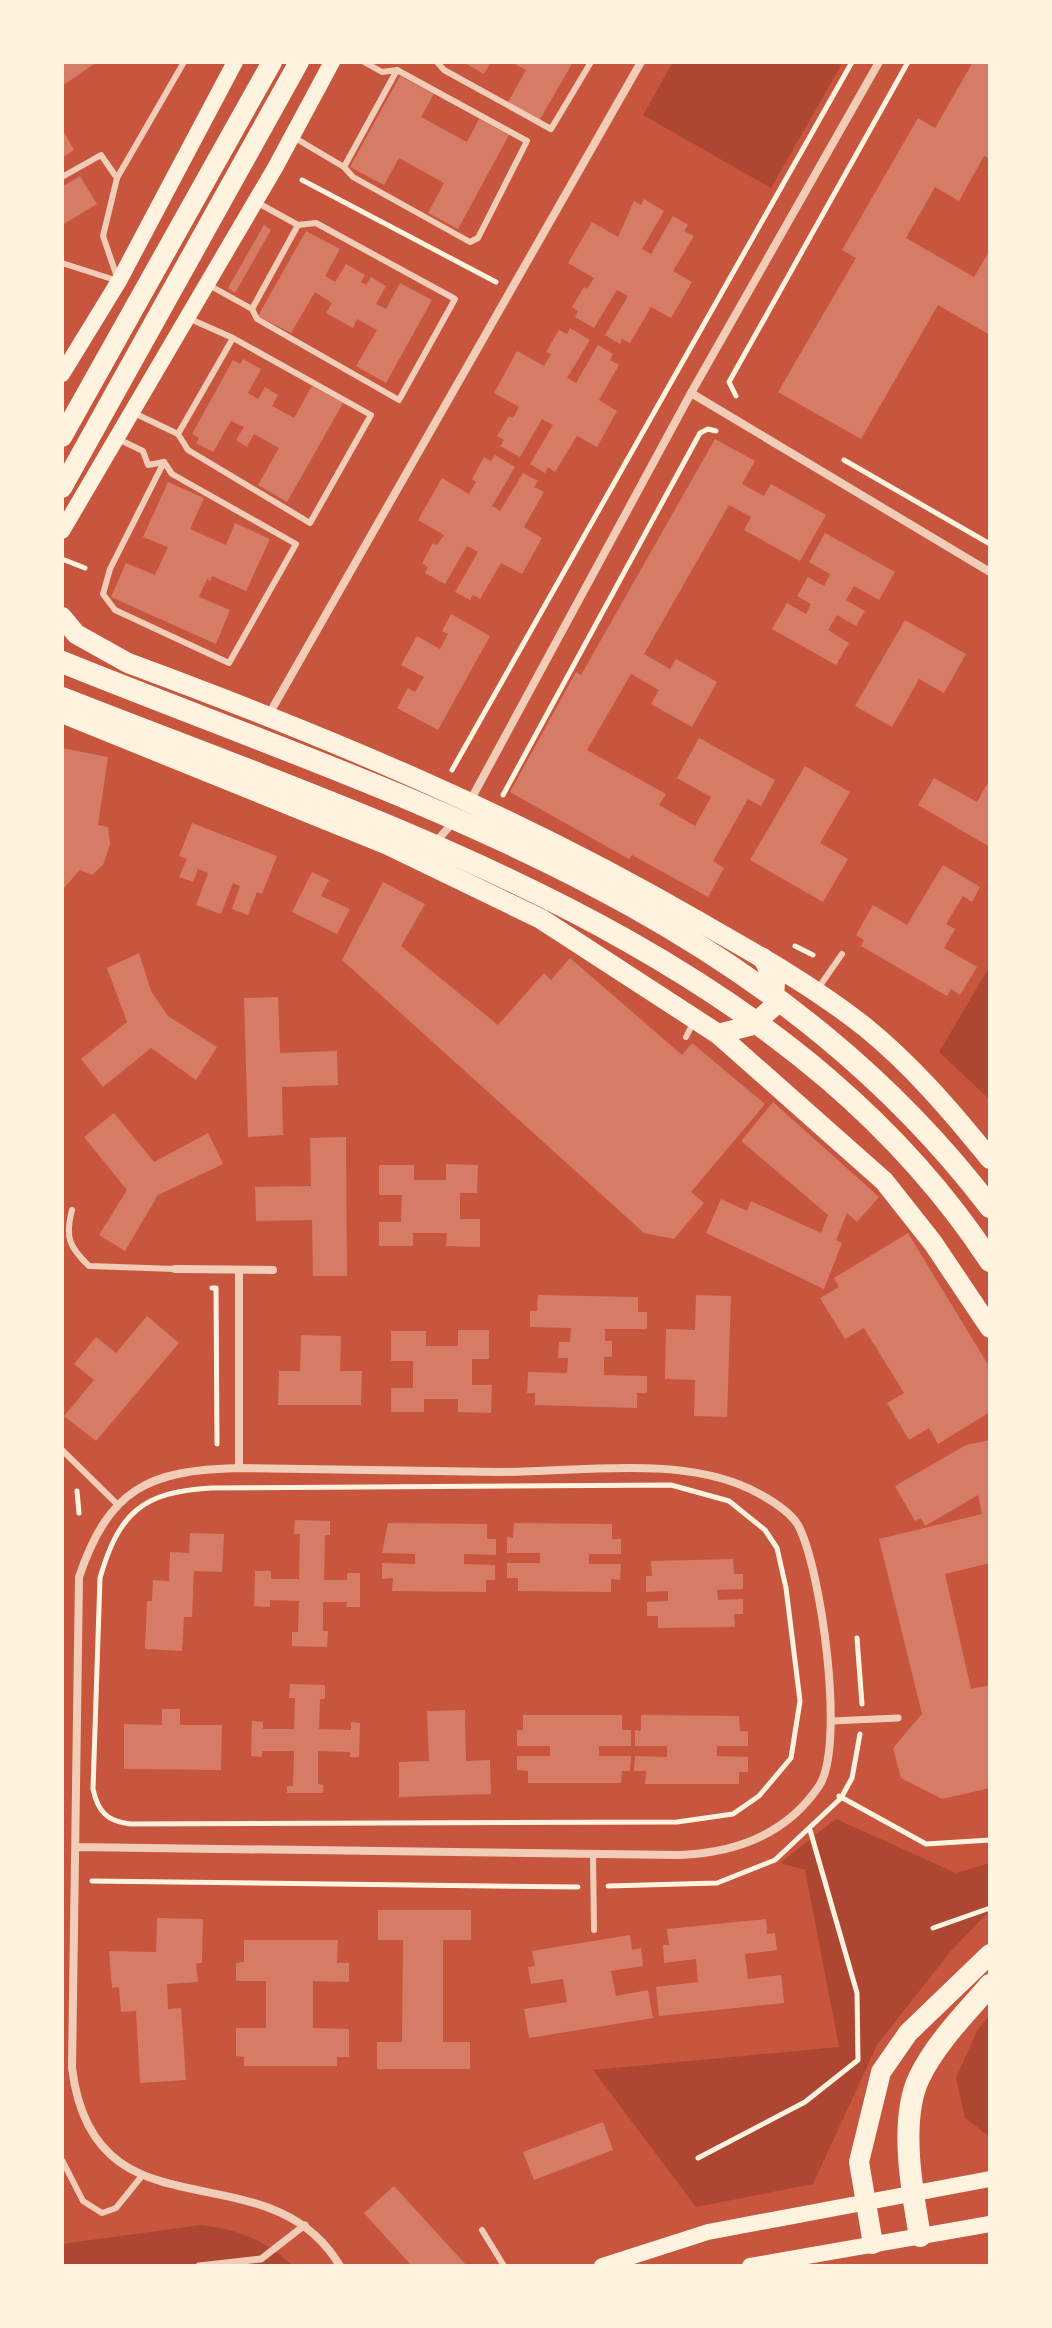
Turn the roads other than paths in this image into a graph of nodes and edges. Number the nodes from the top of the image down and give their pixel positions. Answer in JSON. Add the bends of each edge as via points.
{"nodes":[{"id":1,"x":184,"y":62,"type":"edge"},
{"id":2,"x":235,"y":62,"type":"edge"},
{"id":3,"x":272,"y":62,"type":"edge"},
{"id":4,"x":299,"y":62,"type":"edge"},
{"id":5,"x":332,"y":62,"type":"edge"},
{"id":6,"x":364,"y":62,"type":"edge"},
{"id":7,"x":437,"y":62,"type":"edge"},
{"id":8,"x":591,"y":62,"type":"edge"},
{"id":9,"x":641,"y":62,"type":"edge"},
{"id":10,"x":879,"y":62,"type":"edge"},
{"id":11,"x":397,"y":70,"type":"junction"},
{"id":12,"x":292,"y":136,"type":"junction"},
{"id":13,"x":344,"y":167,"type":"junction"},
{"id":14,"x":62,"y":177,"type":"edge"},
{"id":15,"x":117,"y":178,"type":"junction"},
{"id":16,"x":255,"y":201,"type":"junction"},
{"id":17,"x":298,"y":225,"type":"junction"},
{"id":18,"x":62,"y":263,"type":"edge"},
{"id":19,"x":119,"y":281,"type":"junction"},
{"id":20,"x":207,"y":284,"type":"junction"},
{"id":21,"x":252,"y":309,"type":"junction"},
{"id":22,"x":188,"y":318,"type":"junction"},
{"id":23,"x":233,"y":338,"type":"junction"},
{"id":24,"x":62,"y":374,"type":"edge"},
{"id":25,"x":691,"y":393,"type":"junction"},
{"id":26,"x":131,"y":411,"type":"junction"},
{"id":27,"x":178,"y":434,"type":"junction"},
{"id":28,"x":62,"y":437,"type":"edge"},
{"id":29,"x":115,"y":437,"type":"junction"},
{"id":30,"x":164,"y":462,"type":"junction"},
{"id":31,"x":62,"y":488,"type":"edge"},
{"id":32,"x":62,"y":531,"type":"edge"},
{"id":33,"x":990,"y":572,"type":"edge"},
{"id":34,"x":62,"y":617,"type":"edge"},
{"id":35,"x":62,"y":662,"type":"edge"},
{"id":36,"x":62,"y":698,"type":"edge"},
{"id":37,"x":62,"y":713,"type":"edge"},
{"id":38,"x":267,"y":717,"type":"junction"},
{"id":39,"x":470,"y":802,"type":"junction"},
{"id":40,"x":413,"y":858,"type":"junction"},
{"id":41,"x":842,"y":954,"type":"dead end"},
{"id":42,"x":763,"y":958,"type":"junction"},
{"id":43,"x":816,"y":990,"type":"junction"},
{"id":44,"x":718,"y":1034,"type":"junction"},
{"id":45,"x":990,"y":1159,"type":"edge"},
{"id":46,"x":990,"y":1207,"type":"edge"},
{"id":47,"x":72,"y":1210,"type":"dead end"},
{"id":48,"x":990,"y":1261,"type":"edge"},
{"id":49,"x":175,"y":1269,"type":"joint"},
{"id":50,"x":239,"y":1270,"type":"junction"},
{"id":51,"x":273,"y":1270,"type":"dead end"},
{"id":52,"x":990,"y":1328,"type":"edge"},
{"id":53,"x":62,"y":1450,"type":"edge"},
{"id":54,"x":239,"y":1468,"type":"junction"},
{"id":55,"x":116,"y":1503,"type":"junction"},
{"id":56,"x":898,"y":1718,"type":"dead end"},
{"id":57,"x":832,"y":1721,"type":"junction"},
{"id":58,"x":76,"y":1847,"type":"junction"},
{"id":59,"x":593,"y":1854,"type":"junction"},
{"id":60,"x":594,"y":1930,"type":"dead end"},
{"id":61,"x":990,"y":1954,"type":"edge"},
{"id":62,"x":990,"y":1985,"type":"edge"},
{"id":63,"x":62,"y":2160,"type":"edge"},
{"id":64,"x":141,"y":2177,"type":"junction"},
{"id":65,"x":990,"y":2179,"type":"edge"},
{"id":66,"x":912,"y":2194,"type":"junction"},
{"id":67,"x":865,"y":2202,"type":"junction"},
{"id":68,"x":990,"y":2224,"type":"edge"},
{"id":69,"x":305,"y":2225,"type":"junction"},
{"id":70,"x":482,"y":2230,"type":"dead end"},
{"id":71,"x":920,"y":2236,"type":"junction"},
{"id":72,"x":873,"y":2244,"type":"junction"},
{"id":73,"x":199,"y":2266,"type":"edge"},
{"id":74,"x":340,"y":2266,"type":"edge"},
{"id":75,"x":504,"y":2266,"type":"edge"},
{"id":76,"x":602,"y":2266,"type":"edge"},
{"id":77,"x":750,"y":2266,"type":"edge"}],
"edges":[{"from":1,"to":15,"type":"lane"},
{"from":2,"to":19,"type":"main road"},
{"from":3,"to":28,"type":"main road"},
{"from":4,"to":31,"type":"main road"},
{"from":5,"to":12,"type":"main road"},
{"from":6,"to":11,"type":"lane","via":[[382,72]]},
{"from":7,"to":8,"type":"lane","via":[[551,129]]},
{"from":9,"to":38,"type":"street"},
{"from":10,"to":25,"type":"street"},
{"from":11,"to":13,"type":"lane"},
{"from":11,"to":13,"type":"lane","via":[[527,141],[478,238],[470,242]]},
{"from":12,"to":13,"type":"lane"},
{"from":12,"to":16,"type":"main road"},
{"from":14,"to":15,"type":"lane","via":[[101,155]]},
{"from":15,"to":19,"type":"lane","via":[[103,236]]},
{"from":16,"to":17,"type":"lane"},
{"from":16,"to":20,"type":"main road"},
{"from":17,"to":21,"type":"lane"},
{"from":17,"to":21,"type":"lane","via":[[316,223],[455,299],[399,400],[257,319]]},
{"from":18,"to":19,"type":"lane"},
{"from":19,"to":24,"type":"main road"},
{"from":20,"to":21,"type":"lane"},
{"from":20,"to":22,"type":"main road"},
{"from":22,"to":23,"type":"lane"},
{"from":22,"to":26,"type":"main road"},
{"from":23,"to":27,"type":"lane"},
{"from":23,"to":27,"type":"lane","via":[[371,415],[310,523],[188,450]]},
{"from":25,"to":33,"type":"street"},
{"from":25,"to":39,"type":"street"},
{"from":26,"to":27,"type":"lane"},
{"from":26,"to":29,"type":"main road"},
{"from":29,"to":30,"type":"lane","via":[[143,451],[148,465]]},
{"from":29,"to":32,"type":"main road"},
{"from":30,"to":30,"type":"lane","via":[[110,569],[103,594],[115,610],[229,663],[296,544],[172,474]]},
{"from":34,"to":38,"type":"main road","via":[[76,634],[128,663]]},
{"from":35,"to":46,"type":"highway","via":[[410,798],[629,904],[742,971],[839,1045],[927,1132]]},
{"from":36,"to":48,"type":"highway","via":[[447,849],[720,997],[778,1037],[858,1106],[944,1198]]},
{"from":37,"to":40,"type":"main road"},
{"from":38,"to":39,"type":"main road"},
{"from":39,"to":40,"type":"street","via":[[439,839]]},
{"from":39,"to":42,"type":"main road","via":[[623,877]]},
{"from":40,"to":44,"type":"main road","via":[[541,919],[691,1029]]},
{"from":41,"to":43,"type":"lane"},
{"from":42,"to":43,"type":"main road"},
{"from":42,"to":44,"type":"main road","via":[[775,983],[773,1007],[753,1025]]},
{"from":43,"to":45,"type":"main road","via":[[917,1076]]},
{"from":44,"to":52,"type":"main road","via":[[884,1181]]},
{"from":47,"to":49,"type":"lane","via":[[67,1232],[71,1249],[89,1266]]},
{"from":49,"to":50,"type":"street"},
{"from":50,"to":51,"type":"street"},
{"from":50,"to":54,"type":"street"},
{"from":53,"to":55,"type":"lane"},
{"from":54,"to":55,"type":"street","via":[[170,1475]]},
{"from":54,"to":57,"type":"street","via":[[673,1469],[749,1489],[798,1525],[826,1645]]},
{"from":55,"to":58,"type":"street","via":[[92,1537],[79,1577]]},
{"from":56,"to":57,"type":"street"},
{"from":57,"to":59,"type":"street","via":[[821,1784],[758,1840],[719,1853]]},
{"from":58,"to":59,"type":"street"},
{"from":58,"to":64,"type":"street","via":[[75,2090],[92,2132]]},
{"from":59,"to":60,"type":"lane"},
{"from":61,"to":67,"type":"main road","via":[[908,2033],[881,2072],[859,2162]]},
{"from":62,"to":66,"type":"highway","via":[[919,2078],[909,2109]]},
{"from":63,"to":64,"type":"lane","via":[[83,2201],[102,2213],[116,2208]]},
{"from":64,"to":69,"type":"street","via":[[260,2202]]},
{"from":65,"to":66,"type":"main road"},
{"from":66,"to":67,"type":"main road"},
{"from":66,"to":71,"type":"highway"},
{"from":67,"to":72,"type":"main road"},
{"from":67,"to":76,"type":"main road","via":[[708,2232]]},
{"from":68,"to":71,"type":"main road"},
{"from":69,"to":73,"type":"street","via":[[261,2259]]},
{"from":69,"to":74,"type":"street"},
{"from":70,"to":75,"type":"lane"},
{"from":71,"to":72,"type":"main road"},
{"from":72,"to":77,"type":"main road"}]}
